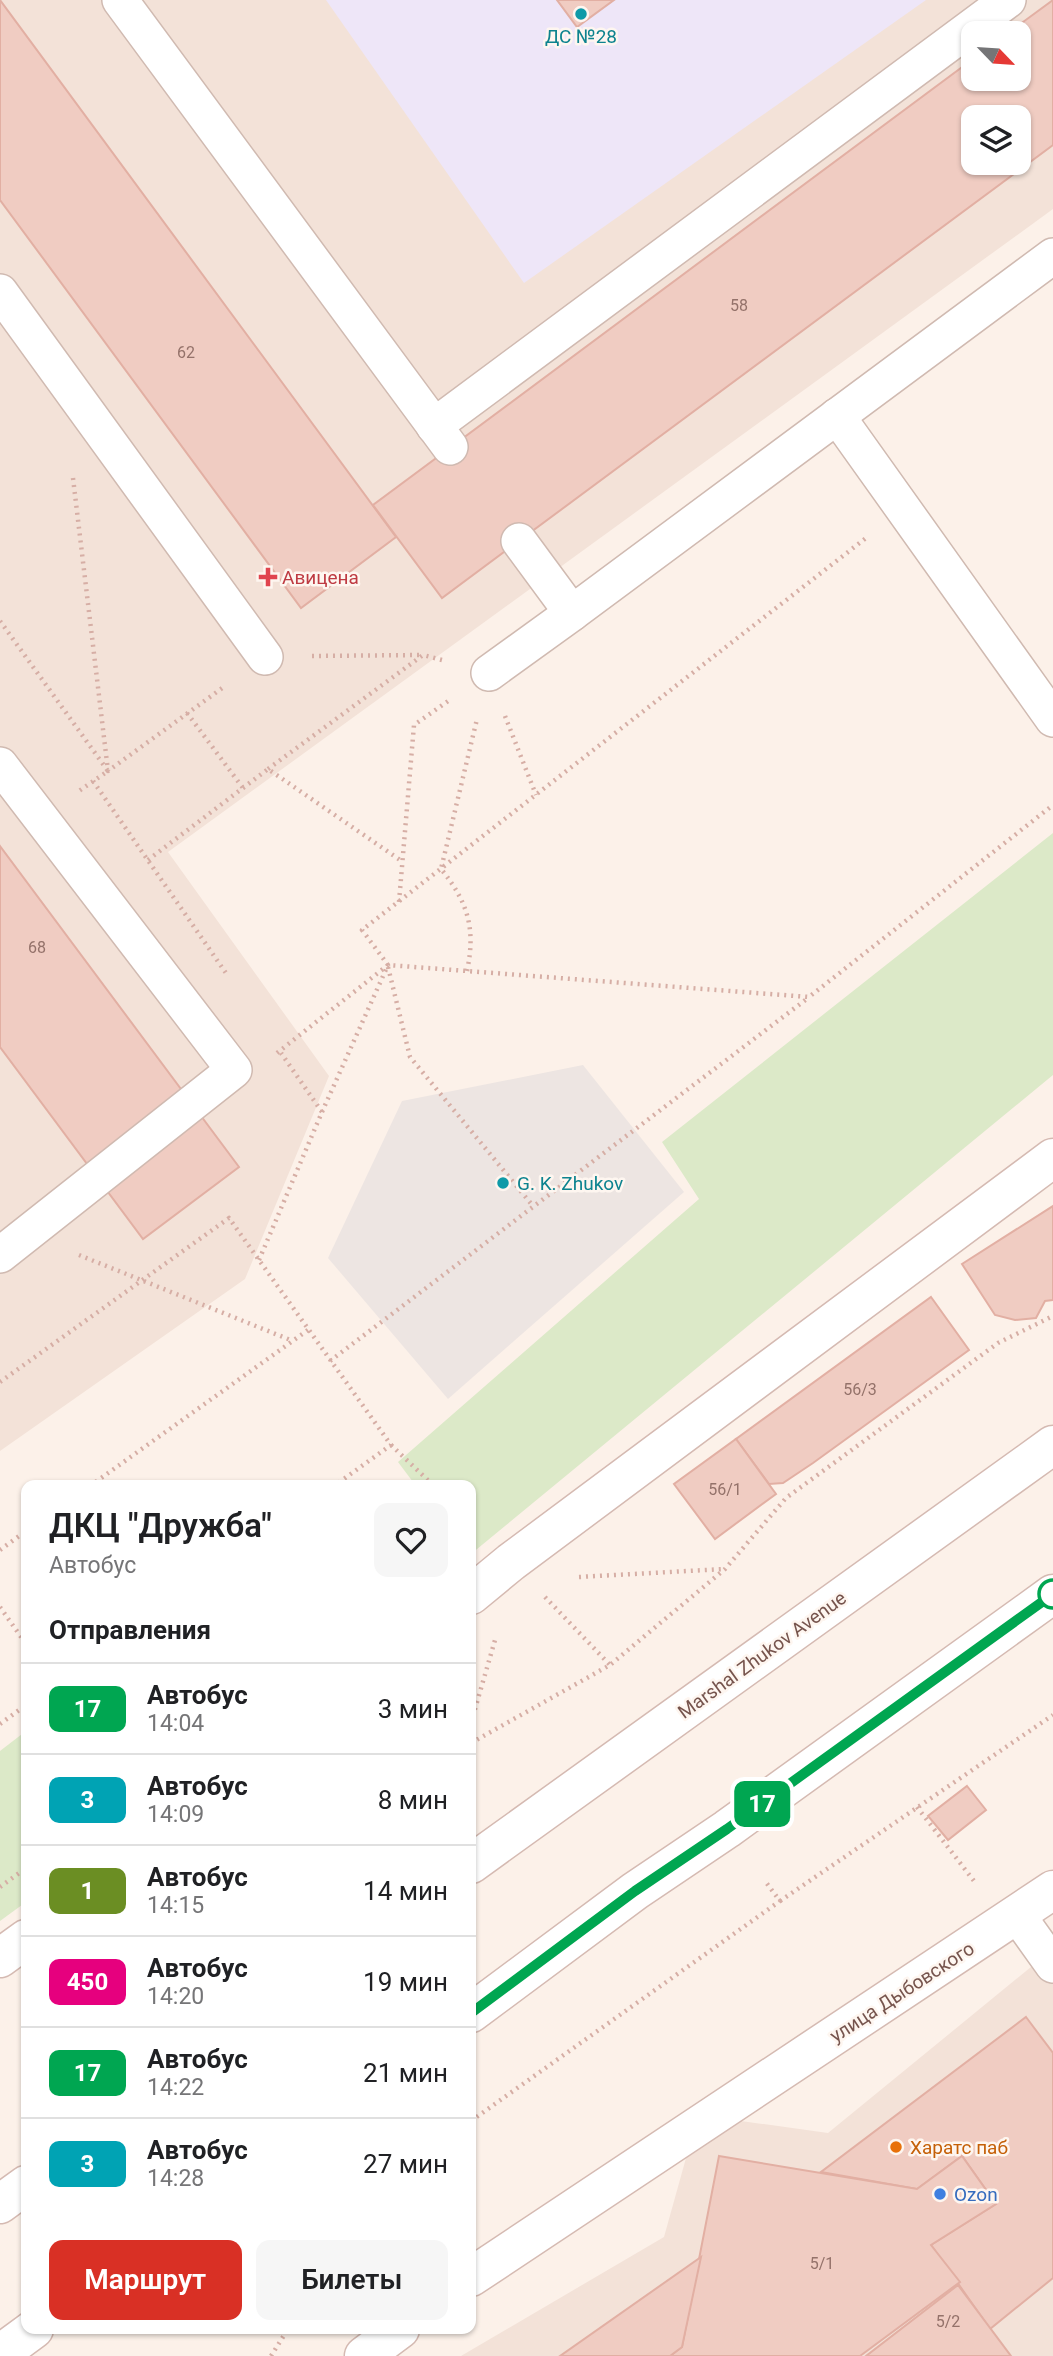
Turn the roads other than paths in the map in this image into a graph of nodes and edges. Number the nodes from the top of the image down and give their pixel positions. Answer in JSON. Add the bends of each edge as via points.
{"nodes":[{"id":1,"x":120,"y":0,"type":"edge"},
{"id":2,"x":1008,"y":0,"type":"edge"},
{"id":3,"x":1053,"y":256,"type":"edge"},
{"id":4,"x":0,"y":292,"type":"edge"},
{"id":5,"x":837,"y":416,"type":"junction"},
{"id":6,"x":519,"y":541,"type":"dead end"},
{"id":7,"x":572,"y":613,"type":"junction"},
{"id":8,"x":265,"y":657,"type":"road end"},
{"id":9,"x":489,"y":673,"type":"road end"},
{"id":10,"x":1053,"y":719,"type":"edge"},
{"id":11,"x":0,"y":765,"type":"edge"},
{"id":12,"x":1053,"y":1158,"type":"edge"},
{"id":13,"x":0,"y":1255,"type":"edge"},
{"id":14,"x":1053,"y":1445,"type":"edge"},
{"id":15,"x":476,"y":1591,"type":"edge"},
{"id":16,"x":1053,"y":1594,"type":"edge"},
{"id":17,"x":476,"y":1860,"type":"edge"},
{"id":18,"x":1053,"y":1890,"type":"edge"},
{"id":19,"x":1018,"y":1916,"type":"junction"},
{"id":20,"x":21,"y":1943,"type":"edge"},
{"id":21,"x":0,"y":1958,"type":"edge"},
{"id":22,"x":1053,"y":1965,"type":"edge"},
{"id":23,"x":476,"y":2009,"type":"edge"},
{"id":24,"x":21,"y":2189,"type":"edge"},
{"id":25,"x":0,"y":2204,"type":"edge"},
{"id":26,"x":476,"y":2274,"type":"edge"},
{"id":27,"x":27,"y":2334,"type":"edge"},
{"id":28,"x":393,"y":2334,"type":"edge"},
{"id":29,"x":0,"y":2354,"type":"edge"},
{"id":30,"x":363,"y":2356,"type":"edge"}],
"edges":[{"from":1,"to":2,"type":"lane","via":[[442,436]]},
{"from":3,"to":5,"type":"lane"},
{"from":4,"to":8,"type":"lane"},
{"from":5,"to":7,"type":"lane"},
{"from":5,"to":10,"type":"lane"},
{"from":6,"to":7,"type":"lane"},
{"from":7,"to":9,"type":"lane"},
{"from":11,"to":13,"type":"lane","via":[[234,1070]]},
{"from":12,"to":15,"type":"street"},
{"from":14,"to":17,"type":"street","name":"Marshal Zhukov Avenue"},
{"from":16,"to":23,"type":"street"},
{"from":18,"to":19,"type":"street","name":"улица Дыбовского"},
{"from":19,"to":22,"type":"lane"},
{"from":19,"to":26,"type":"street","name":"улица Дыбовского"},
{"from":20,"to":21,"type":"street"},
{"from":24,"to":25,"type":"street"},
{"from":27,"to":29,"type":"street"},
{"from":28,"to":30,"type":"street"}]}
